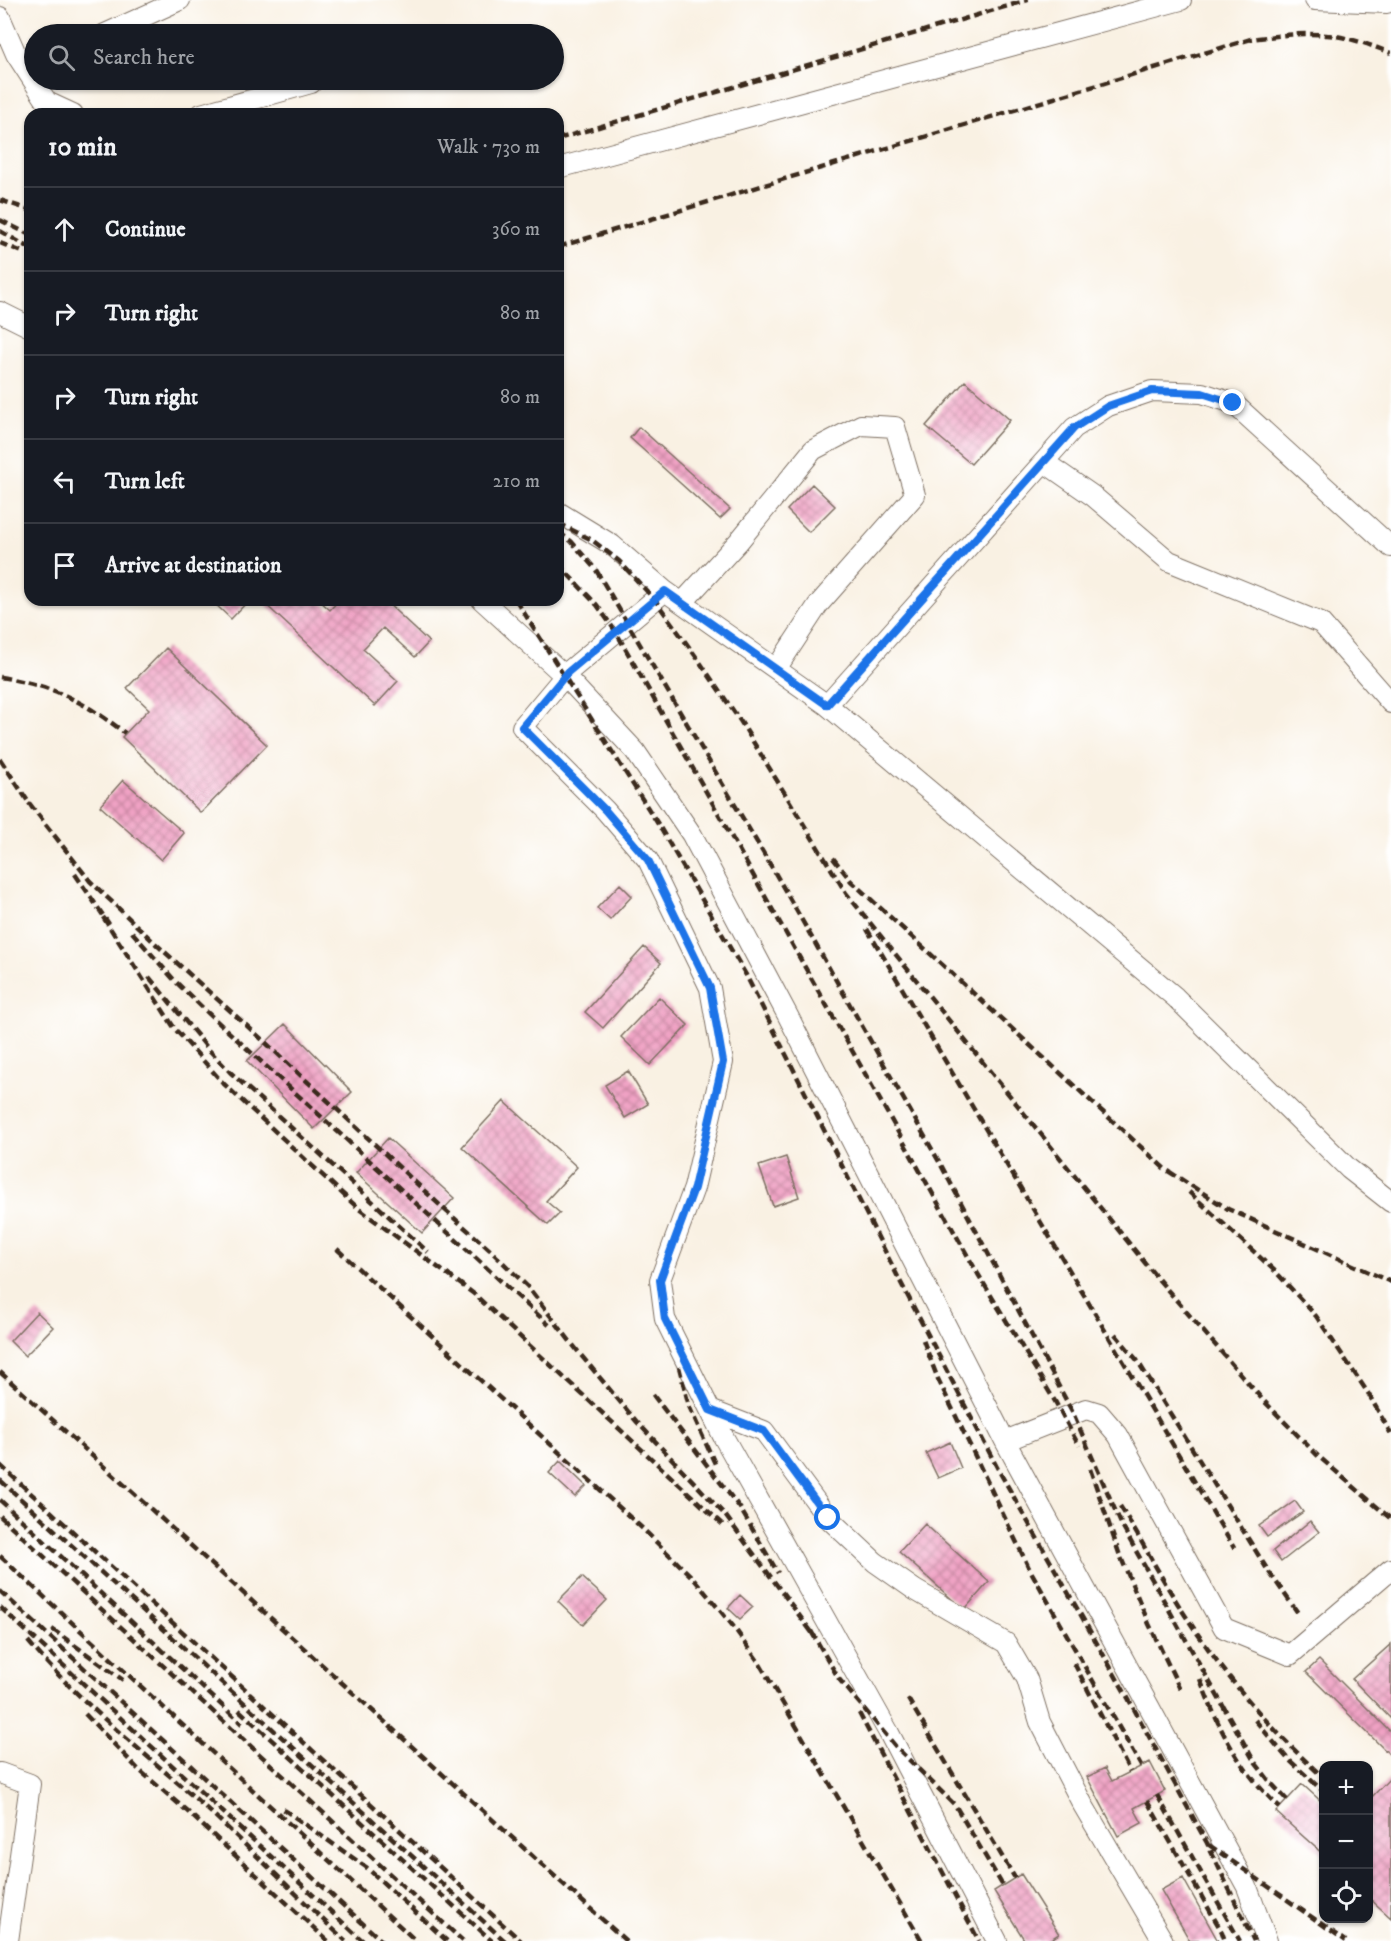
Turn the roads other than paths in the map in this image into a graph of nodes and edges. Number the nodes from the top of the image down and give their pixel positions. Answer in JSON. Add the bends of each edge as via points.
{"nodes":[{"id":1,"x":180,"y":0,"type":"edge"},
{"id":2,"x":1181,"y":0,"type":"edge"},
{"id":3,"x":1315,"y":0,"type":"edge"},
{"id":4,"x":1388,"y":5,"type":"edge"},
{"id":5,"x":0,"y":18,"type":"edge"},
{"id":6,"x":127,"y":24,"type":"edge"},
{"id":7,"x":24,"y":52,"type":"edge"},
{"id":8,"x":42,"y":90,"type":"edge"},
{"id":9,"x":287,"y":90,"type":"edge"},
{"id":10,"x":60,"y":108,"type":"edge"},
{"id":11,"x":222,"y":108,"type":"edge"},
{"id":12,"x":564,"y":166,"type":"edge"},
{"id":13,"x":0,"y":312,"type":"edge"},
{"id":14,"x":24,"y":324,"type":"edge"},
{"id":15,"x":1044,"y":462,"type":"junction"},
{"id":16,"x":564,"y":516,"type":"edge"},
{"id":17,"x":1391,"y":547,"type":"edge"},
{"id":18,"x":665,"y":591,"type":"junction"},
{"id":19,"x":682,"y":603,"type":"junction"},
{"id":20,"x":489,"y":606,"type":"edge"},
{"id":21,"x":776,"y":669,"type":"junction"},
{"id":22,"x":565,"y":676,"type":"junction"},
{"id":23,"x":1391,"y":703,"type":"edge"},
{"id":24,"x":827,"y":705,"type":"junction"},
{"id":25,"x":1391,"y":1202,"type":"edge"},
{"id":26,"x":710,"y":1410,"type":"junction"},
{"id":27,"x":1005,"y":1441,"type":"junction"},
{"id":28,"x":1391,"y":1569,"type":"edge"},
{"id":29,"x":0,"y":1773,"type":"edge"},
{"id":30,"x":8,"y":1941,"type":"edge"},
{"id":31,"x":997,"y":1941,"type":"edge"},
{"id":32,"x":1163,"y":1941,"type":"edge"},
{"id":33,"x":1267,"y":1941,"type":"edge"}],
"edges":[{"from":1,"to":6,"type":"street"},
{"from":2,"to":12,"type":"street"},
{"from":3,"to":4,"type":"street"},
{"from":5,"to":7,"type":"street"},
{"from":8,"to":10,"type":"street","via":[[47,102]]},
{"from":9,"to":11,"type":"street"},
{"from":13,"to":14,"type":"street"},
{"from":15,"to":17,"type":"street","via":[[1074,428],[1108,406],[1152,391],[1202,393],[1233,403]]},
{"from":15,"to":23,"type":"street","via":[[1093,496],[1168,561],[1321,623]]},
{"from":15,"to":24,"type":"street"},
{"from":16,"to":18,"type":"street","via":[[612,545]]},
{"from":18,"to":19,"type":"street"},
{"from":18,"to":22,"type":"street"},
{"from":19,"to":21,"type":"street"},
{"from":19,"to":21,"type":"street","via":[[813,450],[861,425],[895,428],[915,495],[818,605]]},
{"from":20,"to":22,"type":"street"},
{"from":21,"to":24,"type":"street"},
{"from":22,"to":26,"type":"street","via":[[522,727],[605,810],[648,860],[710,988],[723,1062],[694,1188],[660,1280],[665,1319]]},
{"from":22,"to":27,"type":"street","via":[[635,751],[692,835]]},
{"from":24,"to":25,"type":"street","via":[[1175,997],[1349,1169]]},
{"from":26,"to":31,"type":"street","via":[[889,1733]]},
{"from":26,"to":32,"type":"street","via":[[764,1431],[828,1518],[875,1562],[1006,1643],[1027,1679],[1040,1722],[1083,1805]]},
{"from":27,"to":28,"type":"street","via":[[1086,1409],[1099,1413],[1118,1435],[1224,1628],[1290,1655]]},
{"from":27,"to":33,"type":"street","via":[[1247,1887]]},
{"from":29,"to":30,"type":"street","via":[[30,1784]]}]}
